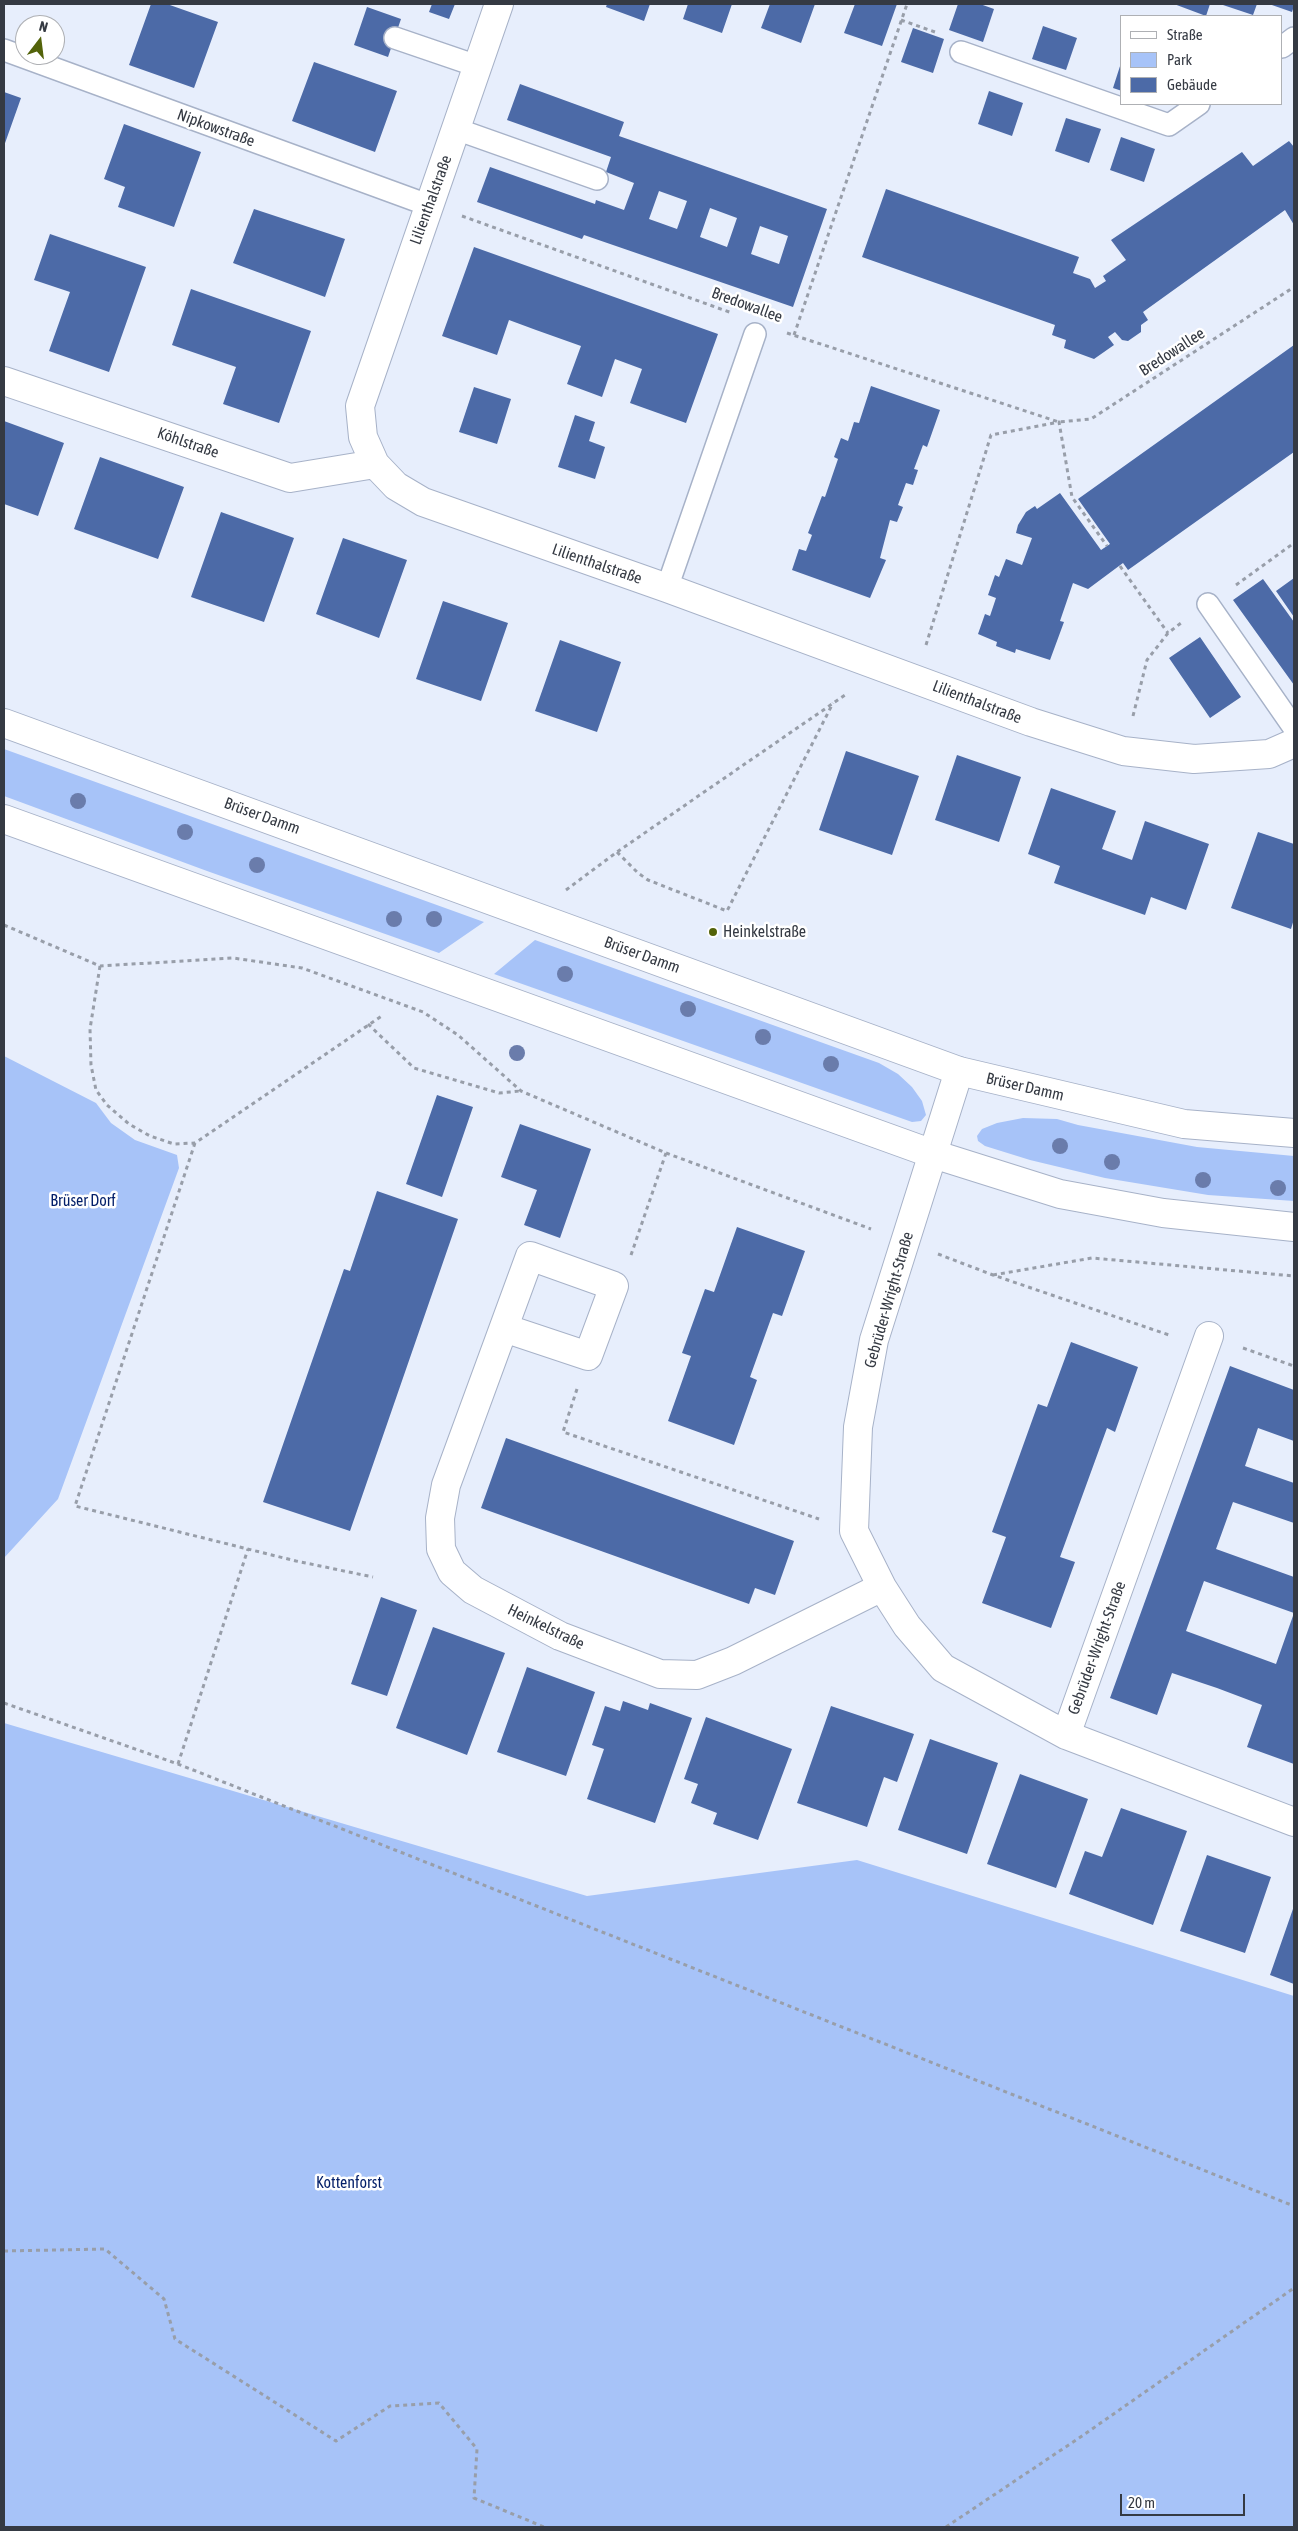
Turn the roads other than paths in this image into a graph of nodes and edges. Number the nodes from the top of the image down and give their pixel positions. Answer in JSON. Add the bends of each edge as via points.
{"nodes":[{"id":1,"x":499,"y":4,"type":"edge"},
{"id":2,"x":395,"y":38,"type":"dead end"},
{"id":3,"x":1294,"y":38,"type":"edge"},
{"id":4,"x":1283,"y":46,"type":"edge"},
{"id":5,"x":4,"y":50,"type":"edge"},
{"id":6,"x":961,"y":52,"type":"dead end"},
{"id":7,"x":477,"y":66,"type":"junction"},
{"id":8,"x":1198,"y":105,"type":"edge"},
{"id":9,"x":456,"y":130,"type":"junction"},
{"id":10,"x":597,"y":180,"type":"dead end"},
{"id":11,"x":428,"y":204,"type":"junction"},
{"id":12,"x":755,"y":334,"type":"dead end"},
{"id":13,"x":4,"y":381,"type":"edge"},
{"id":14,"x":375,"y":464,"type":"junction"},
{"id":15,"x":667,"y":588,"type":"junction"},
{"id":16,"x":1208,"y":604,"type":"dead end"},
{"id":17,"x":4,"y":722,"type":"edge"},
{"id":18,"x":1294,"y":728,"type":"edge"},
{"id":19,"x":1294,"y":743,"type":"edge"},
{"id":20,"x":4,"y":819,"type":"edge"},
{"id":21,"x":959,"y":1071,"type":"junction"},
{"id":22,"x":1294,"y":1133,"type":"edge"},
{"id":23,"x":933,"y":1154,"type":"junction"},
{"id":24,"x":1294,"y":1227,"type":"edge"},
{"id":25,"x":504,"y":1328,"type":"junction"},
{"id":26,"x":1209,"y":1336,"type":"road end"},
{"id":27,"x":882,"y":1587,"type":"junction"},
{"id":28,"x":1066,"y":1735,"type":"junction"},
{"id":29,"x":1294,"y":1822,"type":"edge"}],
"edges":[{"from":1,"to":7,"type":"street","name":"Lilienthalstraße"},
{"from":2,"to":7,"type":"lane"},
{"from":3,"to":4,"type":"lane"},
{"from":5,"to":11,"type":"lane","name":"Nipkowstraße"},
{"from":6,"to":8,"type":"lane","via":[[1169,125]]},
{"from":7,"to":9,"type":"street","name":"Lilienthalstraße"},
{"from":9,"to":10,"type":"lane"},
{"from":9,"to":11,"type":"street","name":"Lilienthalstraße"},
{"from":11,"to":14,"type":"street","name":"Lilienthalstraße","via":[[360,406],[363,437]]},
{"from":12,"to":15,"type":"lane"},
{"from":13,"to":14,"type":"street","name":"Köhlstraße","via":[[290,478]]},
{"from":14,"to":15,"type":"street","name":"Lilienthalstraße","via":[[396,486],[422,502]]},
{"from":15,"to":19,"type":"street","name":"Lilienthalstraße","via":[[1031,722],[1123,751],[1194,759],[1269,754]]},
{"from":16,"to":18,"type":"lane"},
{"from":17,"to":21,"type":"street","name":"Brüser Damm"},
{"from":20,"to":23,"type":"street"},
{"from":21,"to":22,"type":"street","name":"Brüser Damm","via":[[1184,1124]]},
{"from":21,"to":23,"type":"street","name":"Gebrüder-Wright-Straße"},
{"from":23,"to":24,"type":"street","via":[[1060,1194],[1163,1213]]},
{"from":23,"to":27,"type":"street","name":"Gebrüder-Wright-Straße","via":[[874,1340],[858,1426],[854,1531]]},
{"from":25,"to":25,"type":"street","name":"Heinkelstraße","via":[[530,1256],[614,1286],[588,1356]]},
{"from":25,"to":27,"type":"street","name":"Heinkelstraße","via":[[446,1485],[440,1518],[442,1549],[452,1572],[473,1590],[560,1636],[660,1674],[697,1676]]},
{"from":26,"to":28,"type":"street","name":"Gebrüder-Wright-Straße"},
{"from":27,"to":28,"type":"street","name":"Gebrüder-Wright-Straße","via":[[907,1626],[943,1668]]},
{"from":28,"to":29,"type":"street","name":"Gebrüder-Wright-Straße"}]}
